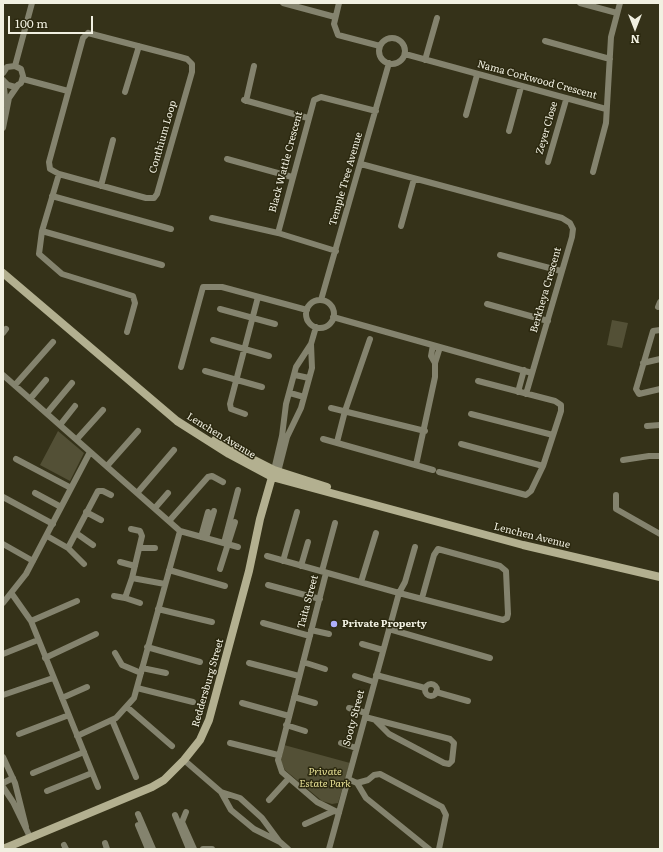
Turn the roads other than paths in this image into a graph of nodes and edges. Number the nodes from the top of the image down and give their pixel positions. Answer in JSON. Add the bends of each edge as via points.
{"nodes":[{"id":1,"x":32,"y":3,"type":"edge"},
{"id":2,"x":283,"y":3,"type":"edge"},
{"id":3,"x":339,"y":3,"type":"edge"},
{"id":4,"x":580,"y":3,"type":"edge"},
{"id":5,"x":620,"y":3,"type":"edge"},
{"id":6,"x":617,"y":14,"type":"junction"},
{"id":7,"x":335,"y":17,"type":"junction"},
{"id":8,"x":437,"y":18,"type":"dead end"},
{"id":9,"x":545,"y":41,"type":"dead end"},
{"id":10,"x":139,"y":46,"type":"junction"},
{"id":11,"x":380,"y":46,"type":"junction"},
{"id":12,"x":405,"y":54,"type":"junction"},
{"id":13,"x":610,"y":59,"type":"junction"},
{"id":14,"x":425,"y":60,"type":"junction"},
{"id":15,"x":389,"y":64,"type":"junction"},
{"id":16,"x":15,"y":66,"type":"junction"},
{"id":17,"x":254,"y":66,"type":"dead end"},
{"id":18,"x":3,"y":73,"type":"edge"},
{"id":19,"x":478,"y":75,"type":"junction"},
{"id":20,"x":23,"y":79,"type":"junction"},
{"id":21,"x":3,"y":80,"type":"edge"},
{"id":22,"x":18,"y":85,"type":"junction"},
{"id":23,"x":522,"y":87,"type":"junction"},
{"id":24,"x":68,"y":91,"type":"junction"},
{"id":25,"x":125,"y":92,"type":"dead end"},
{"id":26,"x":566,"y":100,"type":"junction"},
{"id":27,"x":3,"y":104,"type":"edge"},
{"id":28,"x":606,"y":109,"type":"junction"},
{"id":29,"x":376,"y":111,"type":"junction"},
{"id":30,"x":466,"y":115,"type":"dead end"},
{"id":31,"x":308,"y":118,"type":"junction"},
{"id":32,"x":3,"y":128,"type":"edge"},
{"id":33,"x":509,"y":131,"type":"dead end"},
{"id":34,"x":113,"y":140,"type":"dead end"},
{"id":35,"x":227,"y":159,"type":"dead end"},
{"id":36,"x":548,"y":162,"type":"dead end"},
{"id":37,"x":361,"y":164,"type":"junction"},
{"id":38,"x":593,"y":172,"type":"dead end"},
{"id":39,"x":59,"y":174,"type":"junction"},
{"id":40,"x":292,"y":176,"type":"junction"},
{"id":41,"x":414,"y":179,"type":"junction"},
{"id":42,"x":101,"y":186,"type":"junction"},
{"id":43,"x":52,"y":196,"type":"junction"},
{"id":44,"x":212,"y":218,"type":"dead end"},
{"id":45,"x":401,"y":226,"type":"dead end"},
{"id":46,"x":171,"y":229,"type":"dead end"},
{"id":47,"x":42,"y":231,"type":"junction"},
{"id":48,"x":278,"y":233,"type":"junction"},
{"id":49,"x":336,"y":251,"type":"junction"},
{"id":50,"x":500,"y":255,"type":"dead end"},
{"id":51,"x":162,"y":265,"type":"dead end"},
{"id":52,"x":561,"y":272,"type":"junction"},
{"id":53,"x":3,"y":273,"type":"edge"},
{"id":54,"x":258,"y":297,"type":"junction"},
{"id":55,"x":321,"y":300,"type":"junction"},
{"id":56,"x":487,"y":304,"type":"dead end"},
{"id":57,"x":220,"y":309,"type":"dead end"},
{"id":58,"x":307,"y":310,"type":"junction"},
{"id":59,"x":334,"y":317,"type":"junction"},
{"id":60,"x":253,"y":318,"type":"junction"},
{"id":61,"x":548,"y":321,"type":"junction"},
{"id":62,"x":275,"y":324,"type":"dead end"},
{"id":63,"x":316,"y":326,"type":"junction"},
{"id":64,"x":660,"y":330,"type":"edge"},
{"id":65,"x":127,"y":332,"type":"dead end"},
{"id":66,"x":370,"y":339,"type":"dead end"},
{"id":67,"x":213,"y":340,"type":"dead end"},
{"id":68,"x":53,"y":342,"type":"dead end"},
{"id":69,"x":311,"y":344,"type":"junction"},
{"id":70,"x":432,"y":345,"type":"junction"},
{"id":71,"x":440,"y":347,"type":"junction"},
{"id":72,"x":245,"y":349,"type":"junction"},
{"id":73,"x":269,"y":356,"type":"dead end"},
{"id":74,"x":660,"y":359,"type":"edge"},
{"id":75,"x":643,"y":363,"type":"junction"},
{"id":76,"x":435,"y":364,"type":"junction"},
{"id":77,"x":181,"y":367,"type":"dead end"},
{"id":78,"x":524,"y":370,"type":"junction"},
{"id":79,"x":205,"y":371,"type":"dead end"},
{"id":80,"x":532,"y":373,"type":"junction"},
{"id":81,"x":3,"y":375,"type":"edge"},
{"id":82,"x":295,"y":375,"type":"junction"},
{"id":83,"x":309,"y":378,"type":"junction"},
{"id":84,"x":46,"y":380,"type":"dead end"},
{"id":85,"x":236,"y":380,"type":"junction"},
{"id":86,"x":478,"y":381,"type":"dead end"},
{"id":87,"x":72,"y":383,"type":"dead end"},
{"id":88,"x":15,"y":386,"type":"junction"},
{"id":89,"x":262,"y":387,"type":"dead end"},
{"id":90,"x":660,"y":389,"type":"edge"},
{"id":91,"x":518,"y":392,"type":"junction"},
{"id":92,"x":290,"y":393,"type":"junction"},
{"id":93,"x":526,"y":394,"type":"junction"},
{"id":94,"x":304,"y":396,"type":"junction"},
{"id":95,"x":30,"y":399,"type":"junction"},
{"id":96,"x":75,"y":406,"type":"dead end"},
{"id":97,"x":331,"y":408,"type":"dead end"},
{"id":98,"x":102,"y":410,"type":"dead end"},
{"id":99,"x":345,"y":411,"type":"junction"},
{"id":100,"x":47,"y":413,"type":"junction"},
{"id":101,"x":245,"y":414,"type":"dead end"},
{"id":102,"x":471,"y":414,"type":"dead end"},
{"id":103,"x":98,"y":421,"type":"dead end"},
{"id":104,"x":60,"y":425,"type":"junction"},
{"id":105,"x":660,"y":425,"type":"edge"},
{"id":106,"x":647,"y":426,"type":"dead end"},
{"id":107,"x":138,"y":430,"type":"dead end"},
{"id":108,"x":425,"y":431,"type":"junction"},
{"id":109,"x":553,"y":435,"type":"junction"},
{"id":110,"x":322,"y":439,"type":"dead end"},
{"id":111,"x":79,"y":441,"type":"junction"},
{"id":112,"x":337,"y":442,"type":"junction"},
{"id":113,"x":461,"y":444,"type":"dead end"},
{"id":114,"x":90,"y":452,"type":"junction"},
{"id":115,"x":174,"y":453,"type":"dead end"},
{"id":116,"x":660,"y":456,"type":"edge"},
{"id":117,"x":16,"y":459,"type":"dead end"},
{"id":118,"x":623,"y":460,"type":"dead end"},
{"id":119,"x":416,"y":465,"type":"junction"},
{"id":120,"x":107,"y":466,"type":"junction"},
{"id":121,"x":543,"y":466,"type":"junction"},
{"id":122,"x":275,"y":474,"type":"junction"},
{"id":123,"x":223,"y":482,"type":"dead end"},
{"id":124,"x":196,"y":487,"type":"dead end"},
{"id":125,"x":71,"y":488,"type":"junction"},
{"id":126,"x":238,"y":490,"type":"dead end"},
{"id":127,"x":35,"y":493,"type":"dead end"},
{"id":128,"x":139,"y":493,"type":"junction"},
{"id":129,"x":168,"y":493,"type":"dead end"},
{"id":130,"x":112,"y":495,"type":"dead end"},
{"id":131,"x":616,"y":495,"type":"dead end"},
{"id":132,"x":3,"y":497,"type":"edge"},
{"id":133,"x":61,"y":507,"type":"junction"},
{"id":134,"x":155,"y":508,"type":"junction"},
{"id":135,"x":211,"y":511,"type":"dead end"},
{"id":136,"x":86,"y":512,"type":"junction"},
{"id":137,"x":297,"y":512,"type":"dead end"},
{"id":138,"x":26,"y":514,"type":"dead end"},
{"id":139,"x":101,"y":520,"type":"dead end"},
{"id":140,"x":169,"y":520,"type":"junction"},
{"id":141,"x":235,"y":522,"type":"dead end"},
{"id":142,"x":335,"y":523,"type":"dead end"},
{"id":143,"x":52,"y":526,"type":"junction"},
{"id":144,"x":131,"y":529,"type":"dead end"},
{"id":145,"x":180,"y":531,"type":"junction"},
{"id":146,"x":76,"y":533,"type":"junction"},
{"id":147,"x":376,"y":533,"type":"dead end"},
{"id":148,"x":660,"y":534,"type":"edge"},
{"id":149,"x":46,"y":536,"type":"junction"},
{"id":150,"x":203,"y":538,"type":"junction"},
{"id":151,"x":308,"y":542,"type":"dead end"},
{"id":152,"x":3,"y":544,"type":"edge"},
{"id":153,"x":226,"y":544,"type":"junction"},
{"id":154,"x":93,"y":545,"type":"dead end"},
{"id":155,"x":238,"y":547,"type":"dead end"},
{"id":156,"x":415,"y":547,"type":"dead end"},
{"id":157,"x":68,"y":548,"type":"junction"},
{"id":158,"x":140,"y":548,"type":"junction"},
{"id":159,"x":155,"y":548,"type":"dead end"},
{"id":160,"x":267,"y":556,"type":"dead end"},
{"id":161,"x":34,"y":561,"type":"junction"},
{"id":162,"x":283,"y":561,"type":"junction"},
{"id":163,"x":120,"y":562,"type":"dead end"},
{"id":164,"x":84,"y":564,"type":"dead end"},
{"id":165,"x":135,"y":566,"type":"junction"},
{"id":166,"x":301,"y":566,"type":"junction"},
{"id":167,"x":220,"y":569,"type":"dead end"},
{"id":168,"x":169,"y":570,"type":"junction"},
{"id":169,"x":324,"y":572,"type":"junction"},
{"id":170,"x":660,"y":577,"type":"edge"},
{"id":171,"x":132,"y":578,"type":"junction"},
{"id":172,"x":361,"y":582,"type":"junction"},
{"id":173,"x":164,"y":584,"type":"junction"},
{"id":174,"x":268,"y":585,"type":"dead end"},
{"id":175,"x":225,"y":586,"type":"dead end"},
{"id":176,"x":399,"y":592,"type":"junction"},
{"id":177,"x":12,"y":594,"type":"junction"},
{"id":178,"x":114,"y":596,"type":"dead end"},
{"id":179,"x":125,"y":598,"type":"junction"},
{"id":180,"x":422,"y":598,"type":"junction"},
{"id":181,"x":320,"y":599,"type":"junction"},
{"id":182,"x":4,"y":600,"type":"edge"},
{"id":183,"x":74,"y":601,"type":"dead end"},
{"id":184,"x":140,"y":603,"type":"dead end"},
{"id":185,"x":158,"y":609,"type":"junction"},
{"id":186,"x":30,"y":619,"type":"junction"},
{"id":187,"x":212,"y":622,"type":"dead end"},
{"id":188,"x":263,"y":623,"type":"dead end"},
{"id":189,"x":389,"y":629,"type":"junction"},
{"id":190,"x":310,"y":633,"type":"junction"},
{"id":191,"x":96,"y":634,"type":"dead end"},
{"id":192,"x":329,"y":634,"type":"dead end"},
{"id":193,"x":37,"y":638,"type":"junction"},
{"id":194,"x":362,"y":644,"type":"dead end"},
{"id":195,"x":147,"y":647,"type":"junction"},
{"id":196,"x":3,"y":650,"type":"edge"},
{"id":197,"x":383,"y":650,"type":"junction"},
{"id":198,"x":115,"y":653,"type":"dead end"},
{"id":199,"x":3,"y":654,"type":"edge"},
{"id":200,"x":45,"y":658,"type":"junction"},
{"id":201,"x":490,"y":658,"type":"dead end"},
{"id":202,"x":200,"y":662,"type":"dead end"},
{"id":203,"x":303,"y":662,"type":"junction"},
{"id":204,"x":249,"y":663,"type":"dead end"},
{"id":205,"x":325,"y":669,"type":"dead end"},
{"id":206,"x":141,"y":670,"type":"junction"},
{"id":207,"x":166,"y":673,"type":"dead end"},
{"id":208,"x":376,"y":675,"type":"junction"},
{"id":209,"x":299,"y":676,"type":"junction"},
{"id":210,"x":355,"y":676,"type":"dead end"},
{"id":211,"x":53,"y":678,"type":"junction"},
{"id":212,"x":374,"y":682,"type":"junction"},
{"id":213,"x":87,"y":687,"type":"dead end"},
{"id":214,"x":137,"y":688,"type":"junction"},
{"id":215,"x":3,"y":696,"type":"edge"},
{"id":216,"x":294,"y":696,"type":"junction"},
{"id":217,"x":62,"y":698,"type":"junction"},
{"id":218,"x":468,"y":701,"type":"dead end"},
{"id":219,"x":193,"y":702,"type":"dead end"},
{"id":220,"x":242,"y":703,"type":"dead end"},
{"id":221,"x":316,"y":703,"type":"dead end"},
{"id":222,"x":127,"y":707,"type":"junction"},
{"id":223,"x":349,"y":708,"type":"dead end"},
{"id":224,"x":69,"y":715,"type":"junction"},
{"id":225,"x":365,"y":715,"type":"junction"},
{"id":226,"x":289,"y":716,"type":"junction"},
{"id":227,"x":112,"y":720,"type":"junction"},
{"id":228,"x":376,"y":721,"type":"junction"},
{"id":229,"x":286,"y":725,"type":"junction"},
{"id":230,"x":305,"y":731,"type":"dead end"},
{"id":231,"x":19,"y":734,"type":"dead end"},
{"id":232,"x":77,"y":736,"type":"junction"},
{"id":233,"x":230,"y":742,"type":"dead end"},
{"id":234,"x":341,"y":743,"type":"dead end"},
{"id":235,"x":172,"y":746,"type":"dead end"},
{"id":236,"x":356,"y":748,"type":"junction"},
{"id":237,"x":84,"y":752,"type":"junction"},
{"id":238,"x":278,"y":755,"type":"junction"},
{"id":239,"x":3,"y":757,"type":"edge"},
{"id":240,"x":184,"y":760,"type":"junction"},
{"id":241,"x":33,"y":773,"type":"dead end"},
{"id":242,"x":92,"y":773,"type":"junction"},
{"id":243,"x":136,"y":777,"type":"dead end"},
{"id":244,"x":13,"y":778,"type":"junction"},
{"id":245,"x":289,"y":778,"type":"junction"},
{"id":246,"x":348,"y":779,"type":"junction"},
{"id":247,"x":3,"y":783,"type":"edge"},
{"id":248,"x":357,"y":783,"type":"junction"},
{"id":249,"x":3,"y":787,"type":"edge"},
{"id":250,"x":98,"y":787,"type":"dead end"},
{"id":251,"x":47,"y":791,"type":"dead end"},
{"id":252,"x":220,"y":792,"type":"junction"},
{"id":253,"x":269,"y":800,"type":"dead end"},
{"id":254,"x":246,"y":804,"type":"junction"},
{"id":255,"x":186,"y":812,"type":"dead end"},
{"id":256,"x":336,"y":812,"type":"junction"},
{"id":257,"x":138,"y":814,"type":"dead end"},
{"id":258,"x":238,"y":814,"type":"junction"},
{"id":259,"x":175,"y":815,"type":"dead end"},
{"id":260,"x":304,"y":824,"type":"dead end"},
{"id":261,"x":138,"y":825,"type":"dead end"},
{"id":262,"x":26,"y":827,"type":"junction"},
{"id":263,"x":30,"y":837,"type":"junction"},
{"id":264,"x":105,"y":842,"type":"dead end"},
{"id":265,"x":280,"y":842,"type":"junction"},
{"id":266,"x":3,"y":849,"type":"edge"},
{"id":267,"x":107,"y":849,"type":"edge"},
{"id":268,"x":148,"y":849,"type":"edge"},
{"id":269,"x":153,"y":849,"type":"edge"},
{"id":270,"x":189,"y":849,"type":"edge"},
{"id":271,"x":194,"y":849,"type":"edge"},
{"id":272,"x":203,"y":849,"type":"edge"},
{"id":273,"x":212,"y":849,"type":"edge"},
{"id":274,"x":288,"y":849,"type":"edge"},
{"id":275,"x":329,"y":849,"type":"edge"},
{"id":276,"x":429,"y":849,"type":"edge"},
{"id":277,"x":439,"y":849,"type":"edge"}],
"edges":[{"from":1,"to":16,"type":"street"},
{"from":2,"to":7,"type":"street"},
{"from":3,"to":7,"type":"street"},
{"from":4,"to":6,"type":"street"},
{"from":5,"to":6,"type":"street","name":"Nama Corkwood Crescent"},
{"from":6,"to":13,"type":"street","name":"Nama Corkwood Crescent","via":[[612,32]]},
{"from":7,"to":11,"type":"street","via":[[334,28],[338,34]]},
{"from":8,"to":14,"type":"street"},
{"from":9,"to":13,"type":"street"},
{"from":10,"to":24,"type":"street","name":"Conthium Loop","via":[[94,33],[86,34]]},
{"from":10,"to":25,"type":"street"},
{"from":10,"to":42,"type":"street","name":"Conthium Loop","via":[[187,59],[192,64],[192,72],[156,196],[148,199]]},
{"from":11,"to":12,"type":"street","via":[[390,38],[398,39],[405,45]]},
{"from":11,"to":15,"type":"street","via":[[380,55]]},
{"from":12,"to":14,"type":"street","name":"Nama Corkwood Crescent"},
{"from":12,"to":15,"type":"street","via":[[397,63]]},
{"from":13,"to":28,"type":"street","name":"Nama Corkwood Crescent"},
{"from":14,"to":19,"type":"street","name":"Nama Corkwood Crescent"},
{"from":15,"to":29,"type":"street","name":"Temple Tree Avenue"},
{"from":16,"to":18,"type":"street","via":[[7,67]]},
{"from":16,"to":20,"type":"street","via":[[23,72]]},
{"from":17,"to":31,"type":"street","via":[[245,101]]},
{"from":19,"to":23,"type":"street","name":"Nama Corkwood Crescent"},
{"from":19,"to":30,"type":"street"},
{"from":20,"to":22,"type":"street"},
{"from":20,"to":24,"type":"street"},
{"from":21,"to":22,"type":"street","via":[[8,85]]},
{"from":21,"to":27,"type":"street"},
{"from":22,"to":32,"type":"street","via":[[9,98]]},
{"from":23,"to":26,"type":"street","name":"Nama Corkwood Crescent"},
{"from":23,"to":33,"type":"street"},
{"from":24,"to":39,"type":"street","name":"Conthium Loop","via":[[49,162],[51,170]]},
{"from":26,"to":28,"type":"street","name":"Nama Corkwood Crescent"},
{"from":26,"to":36,"type":"street","name":"Zeyer Close"},
{"from":28,"to":38,"type":"street","via":[[606,123]]},
{"from":29,"to":31,"type":"street","name":"Black Wattle Crescent","via":[[319,96],[314,100]]},
{"from":29,"to":37,"type":"street","name":"Temple Tree Avenue"},
{"from":31,"to":40,"type":"street","name":"Black Wattle Crescent"},
{"from":34,"to":42,"type":"street"},
{"from":35,"to":40,"type":"street"},
{"from":37,"to":41,"type":"street","name":"Berkheya Crescent"},
{"from":37,"to":49,"type":"street","name":"Temple Tree Avenue"},
{"from":39,"to":42,"type":"street","name":"Conthium Loop"},
{"from":39,"to":43,"type":"street"},
{"from":40,"to":48,"type":"street","name":"Black Wattle Crescent"},
{"from":41,"to":45,"type":"street"},
{"from":41,"to":52,"type":"street","name":"Berkheya Crescent","via":[[568,221],[573,234]]},
{"from":43,"to":46,"type":"street"},
{"from":43,"to":47,"type":"street"},
{"from":44,"to":48,"type":"street"},
{"from":47,"to":51,"type":"street"},
{"from":47,"to":65,"type":"street","via":[[39,254],[60,273],[129,294],[134,298]]},
{"from":48,"to":49,"type":"street"},
{"from":49,"to":55,"type":"street","name":"Temple Tree Avenue"},
{"from":50,"to":52,"type":"street"},
{"from":52,"to":61,"type":"street","name":"Berkheya Crescent"},
{"from":53,"to":122,"type":"main road","name":"Lenchen Avenue","via":[[177,421],[206,441]]},
{"from":54,"to":58,"type":"street"},
{"from":54,"to":60,"type":"street"},
{"from":54,"to":77,"type":"street","via":[[219,286],[203,287]]},
{"from":55,"to":58,"type":"street","via":[[314,301]]},
{"from":55,"to":59,"type":"street","via":[[333,308]]},
{"from":56,"to":61,"type":"street"},
{"from":57,"to":60,"type":"street"},
{"from":58,"to":63,"type":"street","via":[[309,322]]},
{"from":59,"to":63,"type":"street","via":[[325,326]]},
{"from":59,"to":70,"type":"street"},
{"from":60,"to":62,"type":"street"},
{"from":60,"to":72,"type":"street"},
{"from":61,"to":80,"type":"street","name":"Berkheya Crescent"},
{"from":63,"to":69,"type":"street"},
{"from":64,"to":75,"type":"street","via":[[653,331]]},
{"from":66,"to":99,"type":"street"},
{"from":67,"to":72,"type":"street"},
{"from":68,"to":88,"type":"street"},
{"from":69,"to":82,"type":"street","via":[[298,364]]},
{"from":69,"to":83,"type":"street","via":[[312,366]]},
{"from":70,"to":71,"type":"street"},
{"from":70,"to":76,"type":"street","via":[[431,356]]},
{"from":71,"to":76,"type":"street"},
{"from":71,"to":78,"type":"street"},
{"from":72,"to":73,"type":"street"},
{"from":72,"to":85,"type":"street"},
{"from":74,"to":75,"type":"street"},
{"from":75,"to":90,"type":"street","via":[[636,392],[640,394]]},
{"from":76,"to":108,"type":"street","via":[[436,376]]},
{"from":78,"to":80,"type":"street"},
{"from":78,"to":91,"type":"street"},
{"from":79,"to":85,"type":"street"},
{"from":80,"to":93,"type":"street","name":"Berkheya Crescent"},
{"from":81,"to":88,"type":"street"},
{"from":82,"to":83,"type":"street"},
{"from":82,"to":92,"type":"street"},
{"from":83,"to":94,"type":"street"},
{"from":84,"to":95,"type":"street"},
{"from":85,"to":89,"type":"street"},
{"from":85,"to":101,"type":"street","via":[[230,408]]},
{"from":86,"to":91,"type":"street"},
{"from":87,"to":100,"type":"street"},
{"from":88,"to":95,"type":"street"},
{"from":91,"to":93,"type":"street"},
{"from":92,"to":94,"type":"street"},
{"from":92,"to":122,"type":"street"},
{"from":93,"to":109,"type":"street","via":[[555,401],[561,405]]},
{"from":94,"to":122,"type":"street"},
{"from":95,"to":100,"type":"street"},
{"from":96,"to":104,"type":"street"},
{"from":97,"to":99,"type":"street"},
{"from":98,"to":111,"type":"street"},
{"from":99,"to":108,"type":"street"},
{"from":99,"to":112,"type":"street"},
{"from":100,"to":104,"type":"street"},
{"from":102,"to":109,"type":"street"},
{"from":103,"to":111,"type":"street"},
{"from":104,"to":111,"type":"street"},
{"from":105,"to":106,"type":"street"},
{"from":107,"to":120,"type":"street"},
{"from":108,"to":119,"type":"street"},
{"from":109,"to":121,"type":"street"},
{"from":110,"to":112,"type":"street"},
{"from":111,"to":114,"type":"street"},
{"from":112,"to":119,"type":"street"},
{"from":113,"to":121,"type":"street"},
{"from":114,"to":120,"type":"street"},
{"from":114,"to":125,"type":"street"},
{"from":115,"to":128,"type":"street"},
{"from":116,"to":118,"type":"street"},
{"from":117,"to":125,"type":"street"},
{"from":119,"to":121,"type":"street","via":[[526,495],[531,491]]},
{"from":120,"to":128,"type":"street"},
{"from":122,"to":170,"type":"main road","name":"Lenchen Avenue","via":[[400,512],[523,545]]},
{"from":122,"to":240,"type":"main road","name":"Reddersburg Street","via":[[260,519],[249,571],[206,728]]},
{"from":123,"to":140,"type":"street","via":[[212,476],[208,477]]},
{"from":124,"to":140,"type":"street"},
{"from":125,"to":133,"type":"street"},
{"from":126,"to":153,"type":"street"},
{"from":127,"to":133,"type":"street"},
{"from":128,"to":134,"type":"street"},
{"from":129,"to":134,"type":"street"},
{"from":130,"to":136,"type":"street","via":[[98,491]]},
{"from":131,"to":148,"type":"street","via":[[616,509]]},
{"from":132,"to":143,"type":"street"},
{"from":133,"to":143,"type":"street"},
{"from":134,"to":140,"type":"street"},
{"from":135,"to":150,"type":"street"},
{"from":136,"to":139,"type":"street"},
{"from":136,"to":146,"type":"street"},
{"from":137,"to":162,"type":"street"},
{"from":138,"to":143,"type":"street"},
{"from":140,"to":145,"type":"street"},
{"from":141,"to":153,"type":"street"},
{"from":142,"to":169,"type":"street"},
{"from":143,"to":149,"type":"street"},
{"from":144,"to":158,"type":"street","via":[[141,532]]},
{"from":145,"to":150,"type":"street"},
{"from":145,"to":168,"type":"street"},
{"from":146,"to":154,"type":"street"},
{"from":146,"to":157,"type":"street"},
{"from":147,"to":172,"type":"street"},
{"from":149,"to":157,"type":"street"},
{"from":149,"to":161,"type":"street"},
{"from":150,"to":153,"type":"street"},
{"from":151,"to":166,"type":"street"},
{"from":152,"to":161,"type":"street"},
{"from":153,"to":155,"type":"street"},
{"from":153,"to":167,"type":"street"},
{"from":156,"to":176,"type":"street","name":"Sooty Street","via":[[405,582]]},
{"from":157,"to":164,"type":"street"},
{"from":158,"to":159,"type":"street"},
{"from":158,"to":165,"type":"street"},
{"from":160,"to":162,"type":"street"},
{"from":161,"to":177,"type":"street"},
{"from":162,"to":166,"type":"street"},
{"from":163,"to":165,"type":"street"},
{"from":165,"to":171,"type":"street"},
{"from":166,"to":169,"type":"street"},
{"from":168,"to":173,"type":"street"},
{"from":168,"to":175,"type":"street"},
{"from":169,"to":172,"type":"street"},
{"from":169,"to":181,"type":"street","name":"Taita Street"},
{"from":171,"to":173,"type":"street"},
{"from":171,"to":179,"type":"street"},
{"from":172,"to":176,"type":"street"},
{"from":173,"to":185,"type":"street"},
{"from":174,"to":181,"type":"street"},
{"from":176,"to":180,"type":"street"},
{"from":176,"to":189,"type":"street","name":"Sooty Street"},
{"from":177,"to":182,"type":"street"},
{"from":177,"to":186,"type":"street"},
{"from":178,"to":179,"type":"street"},
{"from":179,"to":184,"type":"street"},
{"from":180,"to":180,"type":"street","via":[[505,620],[508,614],[506,571],[500,566],[438,549]]},
{"from":181,"to":190,"type":"street","name":"Taita Street"},
{"from":183,"to":186,"type":"street"},
{"from":185,"to":187,"type":"street"},
{"from":185,"to":195,"type":"street"},
{"from":186,"to":193,"type":"street"},
{"from":188,"to":190,"type":"street","name":"Taita Street"},
{"from":189,"to":197,"type":"street","name":"Sooty Street"},
{"from":189,"to":201,"type":"street"},
{"from":190,"to":192,"type":"street"},
{"from":190,"to":203,"type":"street","name":"Taita Street"},
{"from":191,"to":200,"type":"street"},
{"from":193,"to":196,"type":"street"},
{"from":193,"to":199,"type":"street"},
{"from":193,"to":200,"type":"street"},
{"from":194,"to":197,"type":"street"},
{"from":195,"to":202,"type":"street"},
{"from":195,"to":206,"type":"street"},
{"from":197,"to":208,"type":"street","name":"Sooty Street"},
{"from":198,"to":206,"type":"street","via":[[122,665]]},
{"from":200,"to":211,"type":"street"},
{"from":203,"to":205,"type":"street"},
{"from":203,"to":209,"type":"street","name":"Taita Street"},
{"from":204,"to":209,"type":"street"},
{"from":206,"to":207,"type":"street"},
{"from":206,"to":214,"type":"street"},
{"from":208,"to":212,"type":"street","name":"Sooty Street"},
{"from":208,"to":218,"type":"street","via":[[425,688],[432,684],[436,692]]},
{"from":209,"to":216,"type":"street","name":"Taita Street"},
{"from":210,"to":212,"type":"street"},
{"from":211,"to":215,"type":"street"},
{"from":211,"to":217,"type":"street"},
{"from":212,"to":225,"type":"street","name":"Sooty Street"},
{"from":213,"to":217,"type":"street"},
{"from":214,"to":219,"type":"street"},
{"from":214,"to":222,"type":"street","via":[[134,698]]},
{"from":216,"to":221,"type":"street"},
{"from":216,"to":226,"type":"street","name":"Taita Street"},
{"from":217,"to":224,"type":"street"},
{"from":220,"to":226,"type":"street"},
{"from":222,"to":227,"type":"street"},
{"from":222,"to":235,"type":"street"},
{"from":223,"to":225,"type":"street"},
{"from":224,"to":231,"type":"street"},
{"from":224,"to":232,"type":"street"},
{"from":225,"to":228,"type":"street"},
{"from":225,"to":236,"type":"street","name":"Sooty Street"},
{"from":226,"to":229,"type":"street","name":"Taita Street"},
{"from":227,"to":232,"type":"street"},
{"from":227,"to":243,"type":"street"},
{"from":228,"to":228,"type":"street","via":[[450,739],[454,743],[452,761],[449,764],[444,763],[385,732]]},
{"from":229,"to":230,"type":"street"},
{"from":229,"to":238,"type":"street","name":"Taita Street"},
{"from":232,"to":237,"type":"street"},
{"from":233,"to":238,"type":"street"},
{"from":234,"to":236,"type":"street"},
{"from":236,"to":246,"type":"street","name":"Sooty Street"},
{"from":237,"to":241,"type":"street"},
{"from":237,"to":242,"type":"street"},
{"from":238,"to":245,"type":"street","via":[[280,769]]},
{"from":239,"to":244,"type":"street"},
{"from":240,"to":252,"type":"street"},
{"from":240,"to":263,"type":"main road","name":"Reddersburg Street","via":[[164,780],[152,787]]},
{"from":242,"to":250,"type":"street"},
{"from":242,"to":251,"type":"street"},
{"from":244,"to":247,"type":"street"},
{"from":244,"to":262,"type":"street"},
{"from":245,"to":253,"type":"street"},
{"from":245,"to":256,"type":"street","via":[[317,802]]},
{"from":246,"to":248,"type":"street"},
{"from":246,"to":256,"type":"street","name":"Sooty Street"},
{"from":248,"to":276,"type":"street","via":[[366,798]]},
{"from":248,"to":277,"type":"street","via":[[368,780],[374,774],[380,774],[442,807],[446,815]]},
{"from":249,"to":262,"type":"street"},
{"from":252,"to":254,"type":"street","via":[[240,798]]},
{"from":252,"to":258,"type":"street","via":[[231,810]]},
{"from":254,"to":258,"type":"street"},
{"from":254,"to":265,"type":"street","via":[[262,818]]},
{"from":255,"to":271,"type":"street","via":[[182,822]]},
{"from":256,"to":260,"type":"street"},
{"from":256,"to":275,"type":"street","name":"Sooty Street"},
{"from":257,"to":269,"type":"street"},
{"from":258,"to":265,"type":"street","via":[[257,831]]},
{"from":259,"to":270,"type":"street"},
{"from":261,"to":268,"type":"street"},
{"from":262,"to":263,"type":"street"},
{"from":263,"to":266,"type":"main road","name":"Reddersburg Street"},
{"from":264,"to":267,"type":"street"},
{"from":265,"to":274,"type":"street"},
{"from":272,"to":273,"type":"street"}]}
